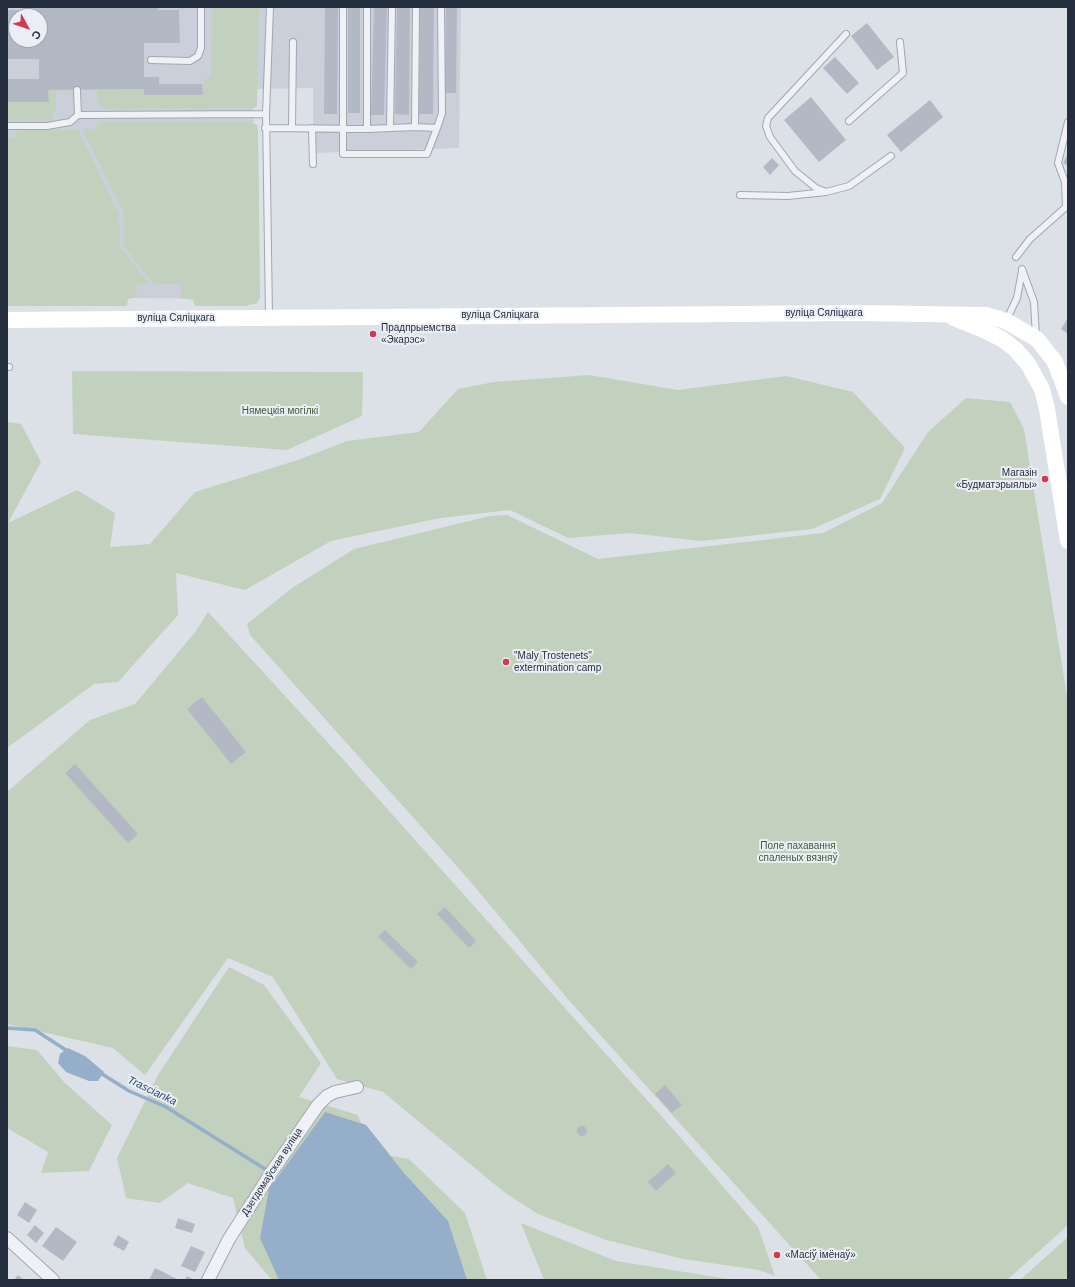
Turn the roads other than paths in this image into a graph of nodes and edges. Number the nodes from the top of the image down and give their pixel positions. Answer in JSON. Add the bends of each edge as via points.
{"nodes":[{"id":1,"x":200,"y":7,"type":"edge"},
{"id":2,"x":270,"y":7,"type":"edge"},
{"id":3,"x":343,"y":7,"type":"edge"},
{"id":4,"x":367,"y":7,"type":"edge"},
{"id":5,"x":392,"y":7,"type":"edge"},
{"id":6,"x":416,"y":7,"type":"edge"},
{"id":7,"x":441,"y":7,"type":"edge"},
{"id":8,"x":846,"y":34,"type":"dead end"},
{"id":9,"x":293,"y":42,"type":"dead end"},
{"id":10,"x":900,"y":42,"type":"dead end"},
{"id":11,"x":152,"y":60,"type":"dead end"},
{"id":12,"x":77,"y":90,"type":"dead end"},
{"id":13,"x":266,"y":114,"type":"junction"},
{"id":14,"x":78,"y":115,"type":"junction"},
{"id":15,"x":849,"y":121,"type":"dead end"},
{"id":16,"x":1068,"y":122,"type":"edge"},
{"id":17,"x":7,"y":126,"type":"edge"},
{"id":18,"x":415,"y":127,"type":"junction"},
{"id":19,"x":265,"y":128,"type":"junction"},
{"id":20,"x":292,"y":128,"type":"junction"},
{"id":21,"x":312,"y":128,"type":"junction"},
{"id":22,"x":343,"y":128,"type":"junction"},
{"id":23,"x":390,"y":128,"type":"junction"},
{"id":24,"x":437,"y":128,"type":"junction"},
{"id":25,"x":367,"y":129,"type":"junction"},
{"id":26,"x":891,"y":156,"type":"dead end"},
{"id":27,"x":313,"y":164,"type":"dead end"},
{"id":28,"x":826,"y":192,"type":"junction"},
{"id":29,"x":740,"y":195,"type":"dead end"},
{"id":30,"x":1016,"y":257,"type":"dead end"},
{"id":31,"x":945,"y":314,"type":"junction"},
{"id":32,"x":269,"y":318,"type":"junction"},
{"id":33,"x":7,"y":320,"type":"edge"},
{"id":34,"x":1006,"y":321,"type":"junction"},
{"id":35,"x":1037,"y":339,"type":"junction"},
{"id":36,"x":1065,"y":379,"type":"edge"},
{"id":37,"x":1068,"y":397,"type":"edge"},
{"id":38,"x":1068,"y":536,"type":"edge"},
{"id":39,"x":357,"y":1087,"type":"dead end"},
{"id":40,"x":7,"y":1238,"type":"edge"},
{"id":41,"x":53,"y":1280,"type":"edge"},
{"id":42,"x":208,"y":1280,"type":"edge"}],
"edges":[{"from":1,"to":11,"type":"lane","via":[[201,48],[198,56],[190,61]]},
{"from":2,"to":13,"type":"lane"},
{"from":3,"to":22,"type":"lane"},
{"from":4,"to":25,"type":"lane"},
{"from":5,"to":23,"type":"lane"},
{"from":6,"to":18,"type":"lane"},
{"from":7,"to":24,"type":"lane","via":[[442,112]]},
{"from":8,"to":28,"type":"lane","via":[[768,118],[766,126],[770,137],[795,171],[816,188]]},
{"from":9,"to":20,"type":"lane"},
{"from":10,"to":15,"type":"lane","via":[[903,73]]},
{"from":12,"to":14,"type":"lane"},
{"from":13,"to":14,"type":"lane"},
{"from":13,"to":19,"type":"lane"},
{"from":14,"to":17,"type":"lane","via":[[70,122],[47,126]]},
{"from":16,"to":30,"type":"lane","via":[[1058,163],[1065,182],[1066,207],[1030,238]]},
{"from":18,"to":23,"type":"lane"},
{"from":18,"to":24,"type":"lane"},
{"from":19,"to":20,"type":"lane"},
{"from":19,"to":32,"type":"lane"},
{"from":20,"to":21,"type":"lane"},
{"from":21,"to":22,"type":"lane"},
{"from":21,"to":27,"type":"lane"},
{"from":22,"to":24,"type":"lane","via":[[343,154],[427,154]]},
{"from":22,"to":25,"type":"lane"},
{"from":23,"to":25,"type":"lane"},
{"from":26,"to":28,"type":"lane","via":[[849,186]]},
{"from":28,"to":29,"type":"lane","via":[[788,196]]},
{"from":31,"to":32,"type":"main road","name":"вуліца Сяліцкага"},
{"from":31,"to":34,"type":"main road","name":"вуліца Сяліцкага","via":[[986,315]]},
{"from":31,"to":38,"type":"main road","name":"вуліца Сяліцкага","via":[[1002,339],[1028,364],[1042,389]]},
{"from":32,"to":33,"type":"main road","name":"вуліца Сяліцкага"},
{"from":34,"to":35,"type":"main road","name":"вуліца Сяліцкага"},
{"from":34,"to":35,"type":"lane","via":[[1017,298],[1022,269],[1034,302]]},
{"from":35,"to":36,"type":"main road","name":"вуліца Сяліцкага"},
{"from":36,"to":37,"type":"main road","name":"вуліца Сяліцкага"},
{"from":39,"to":42,"type":"street","name":"Дзетдомаўская вуліца","via":[[335,1092],[318,1105],[272,1170],[229,1239]]},
{"from":40,"to":41,"type":"street"}]}
